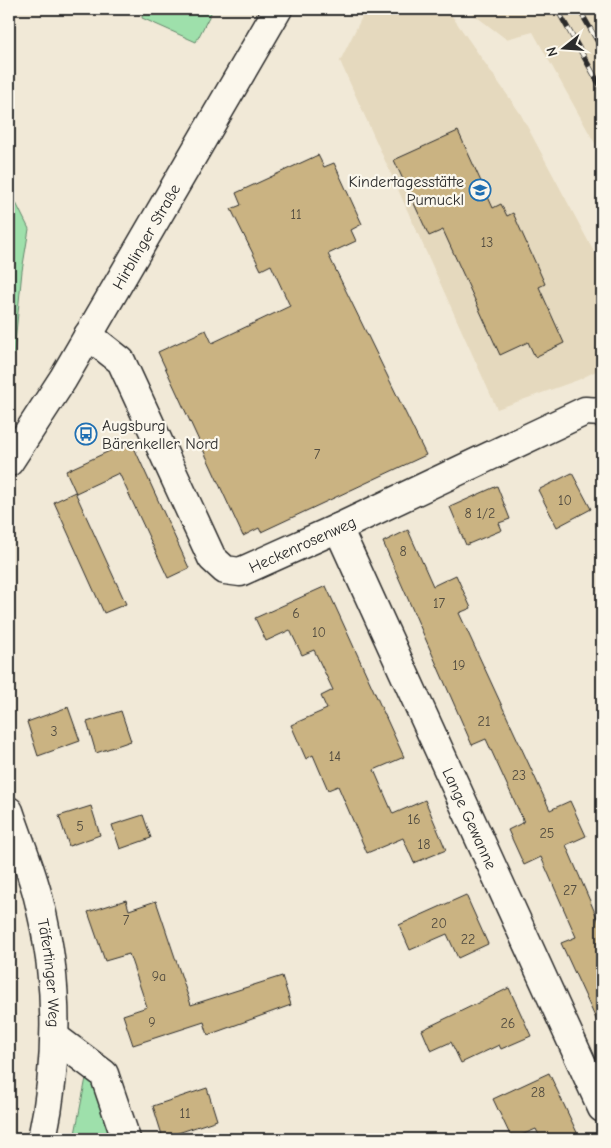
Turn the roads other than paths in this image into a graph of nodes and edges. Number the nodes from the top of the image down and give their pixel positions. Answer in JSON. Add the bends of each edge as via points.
{"nodes":[{"id":1,"x":278,"y":9,"type":"edge"},
{"id":2,"x":88,"y":335,"type":"junction"},
{"id":3,"x":602,"y":412,"type":"edge"},
{"id":4,"x":9,"y":462,"type":"edge"},
{"id":5,"x":338,"y":528,"type":"junction"},
{"id":6,"x":9,"y":811,"type":"edge"},
{"id":7,"x":56,"y":1038,"type":"junction"},
{"id":8,"x":602,"y":1108,"type":"edge"},
{"id":9,"x":42,"y":1139,"type":"edge"},
{"id":10,"x":126,"y":1139,"type":"edge"}],
"edges":[{"from":1,"to":2,"type":"street","name":"Hirblinger Straße"},
{"from":2,"to":4,"type":"street","name":"Hirblinger Straße"},
{"from":2,"to":5,"type":"street","name":"Heckenrosenweg","via":[[121,361],[212,558],[225,570],[240,572]]},
{"from":3,"to":5,"type":"street","name":"Heckenrosenweg","via":[[584,410]]},
{"from":5,"to":8,"type":"street","name":"Lange Gewanne"},
{"from":6,"to":7,"type":"street","name":"Täfertinger Weg","via":[[39,900],[52,973]]},
{"from":7,"to":9,"type":"street","name":"Täfertinger Weg","via":[[48,1114]]},
{"from":7,"to":10,"type":"street","via":[[104,1074]]}]}
